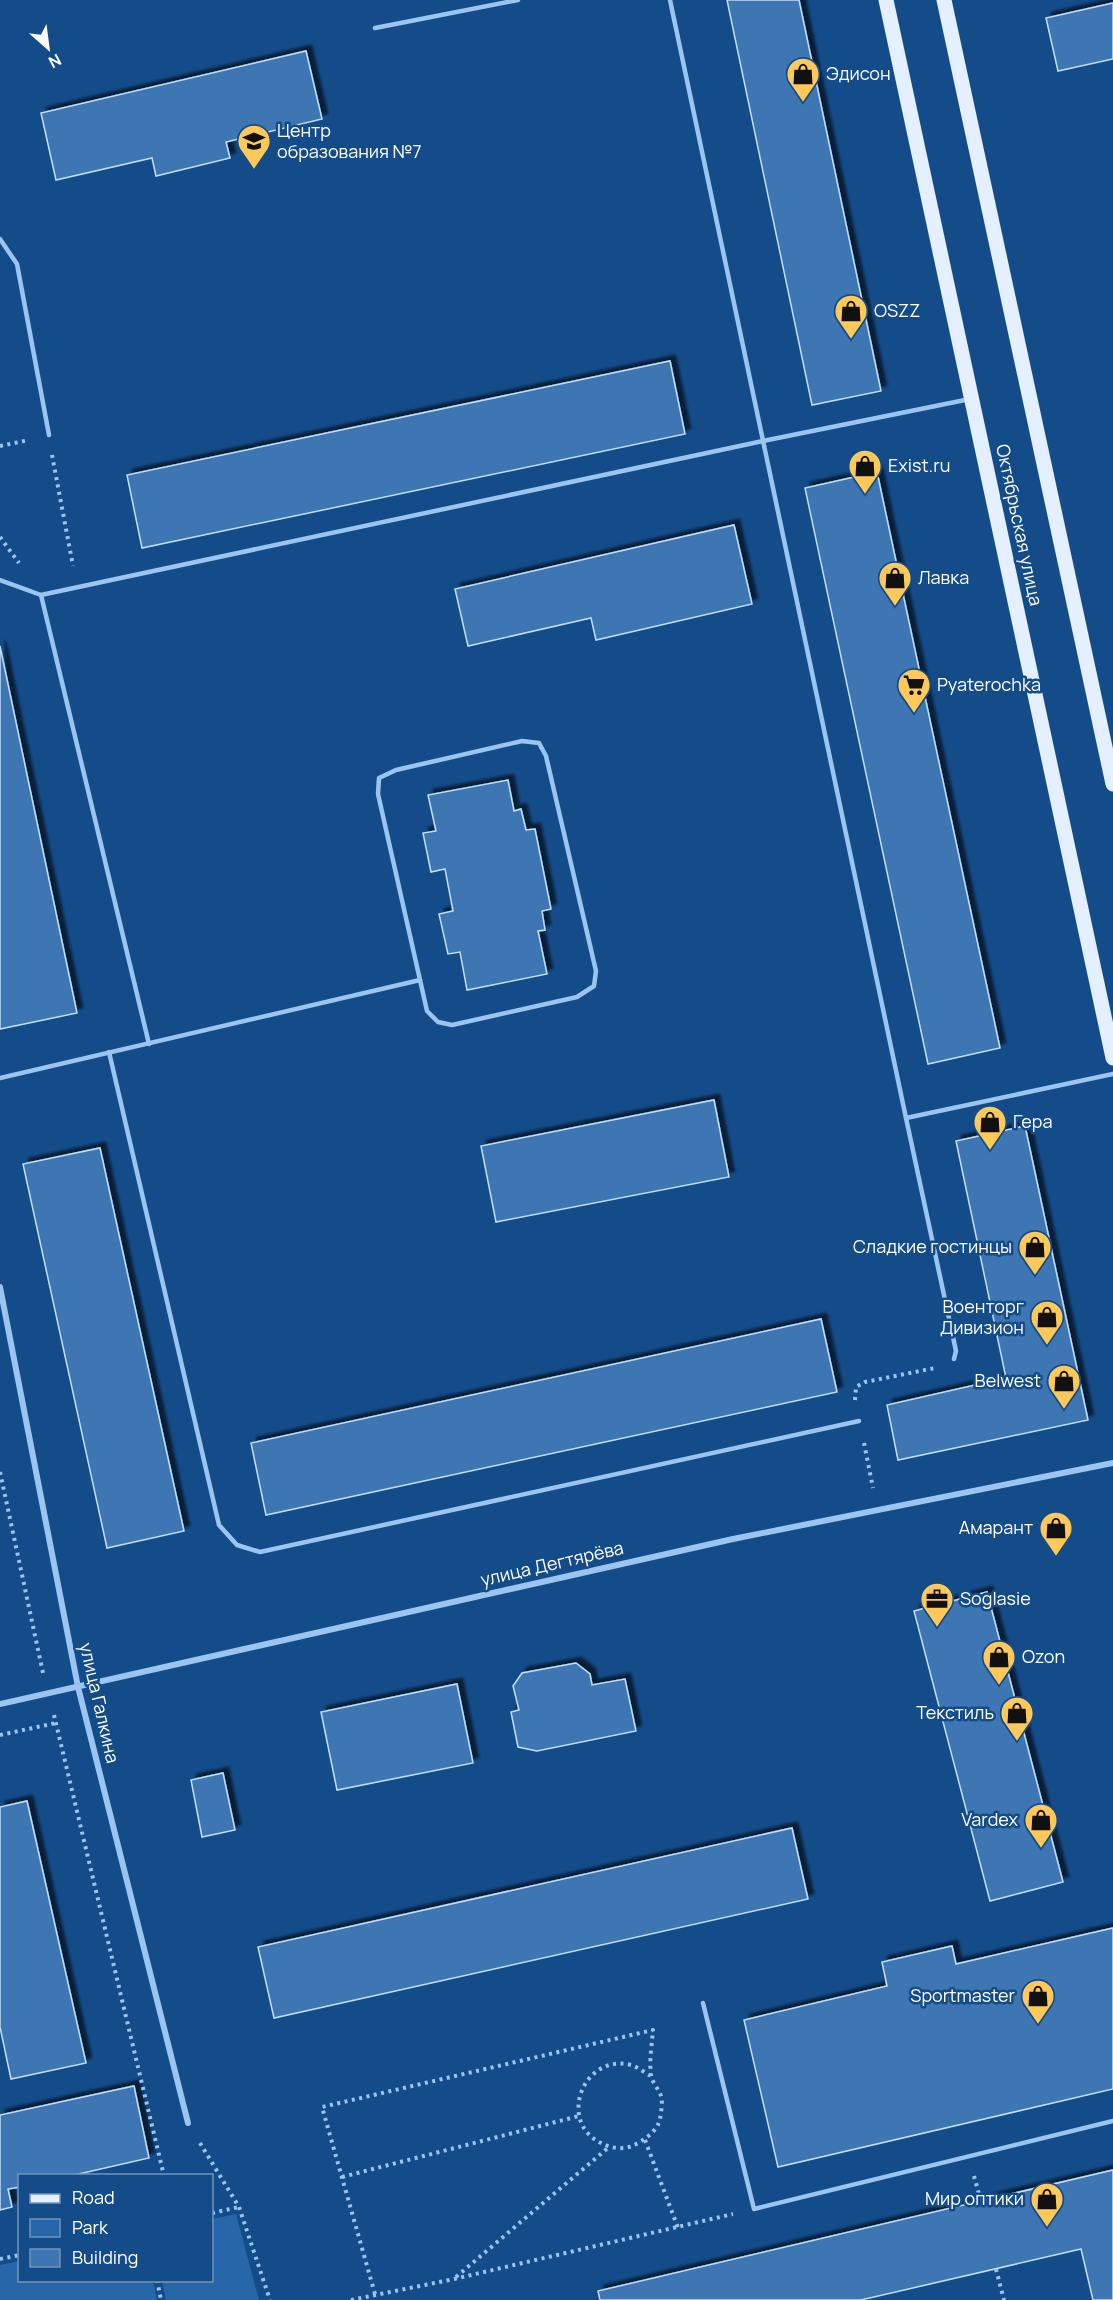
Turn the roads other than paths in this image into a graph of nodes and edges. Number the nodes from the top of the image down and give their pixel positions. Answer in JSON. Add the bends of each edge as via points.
{"nodes":[{"id":1,"x":518,"y":0,"type":"edge"},
{"id":2,"x":670,"y":0,"type":"edge"},
{"id":3,"x":886,"y":0,"type":"edge"},
{"id":4,"x":944,"y":0,"type":"edge"},
{"id":5,"x":375,"y":28,"type":"dead end"},
{"id":6,"x":0,"y":239,"type":"edge"},
{"id":7,"x":972,"y":398,"type":"junction"},
{"id":8,"x":49,"y":435,"type":"road end"},
{"id":9,"x":763,"y":441,"type":"junction"},
{"id":10,"x":0,"y":580,"type":"edge"},
{"id":11,"x":41,"y":595,"type":"junction"},
{"id":12,"x":1113,"y":784,"type":"edge"},
{"id":13,"x":420,"y":981,"type":"junction"},
{"id":14,"x":149,"y":1044,"type":"junction"},
{"id":15,"x":110,"y":1052,"type":"junction"},
{"id":16,"x":1113,"y":1058,"type":"edge"},
{"id":17,"x":1113,"y":1074,"type":"edge"},
{"id":18,"x":0,"y":1078,"type":"edge"},
{"id":19,"x":906,"y":1118,"type":"junction"},
{"id":20,"x":0,"y":1287,"type":"edge"},
{"id":21,"x":954,"y":1359,"type":"road end"},
{"id":22,"x":859,"y":1421,"type":"road end"},
{"id":23,"x":1113,"y":1463,"type":"edge"},
{"id":24,"x":78,"y":1687,"type":"junction"},
{"id":25,"x":0,"y":1704,"type":"edge"},
{"id":26,"x":702,"y":2003,"type":"dead end"},
{"id":27,"x":1113,"y":2121,"type":"edge"},
{"id":28,"x":188,"y":2123,"type":"road end"}],
"edges":[{"from":1,"to":5,"type":"lane"},
{"from":2,"to":9,"type":"lane"},
{"from":3,"to":7,"type":"main road","name":"Октябрьская улица"},
{"from":4,"to":12,"type":"main road","name":"Октябрьская улица"},
{"from":6,"to":8,"type":"lane","via":[[17,264]]},
{"from":7,"to":9,"type":"lane"},
{"from":7,"to":16,"type":"main road","name":"Октябрьская улица"},
{"from":9,"to":11,"type":"lane"},
{"from":9,"to":19,"type":"lane"},
{"from":10,"to":11,"type":"lane"},
{"from":11,"to":14,"type":"lane"},
{"from":13,"to":13,"type":"lane","via":[[378,794],[379,778],[396,770],[522,741],[539,743],[546,756],[596,971],[594,986],[577,997],[452,1025],[438,1022],[427,1011]]},
{"from":13,"to":14,"type":"lane"},
{"from":14,"to":15,"type":"lane"},
{"from":15,"to":18,"type":"lane"},
{"from":15,"to":22,"type":"lane","via":[[219,1525],[237,1545],[260,1552]]},
{"from":17,"to":19,"type":"lane"},
{"from":19,"to":21,"type":"lane","via":[[956,1351]]},
{"from":20,"to":24,"type":"street","name":"улица Галкина"},
{"from":23,"to":24,"type":"street","name":"улица Дегтярёва","via":[[733,1539]]},
{"from":24,"to":25,"type":"street","name":"улица Дегтярёва"},
{"from":24,"to":28,"type":"street","name":"улица Галкина"},
{"from":26,"to":27,"type":"lane","via":[[754,2209]]}]}
